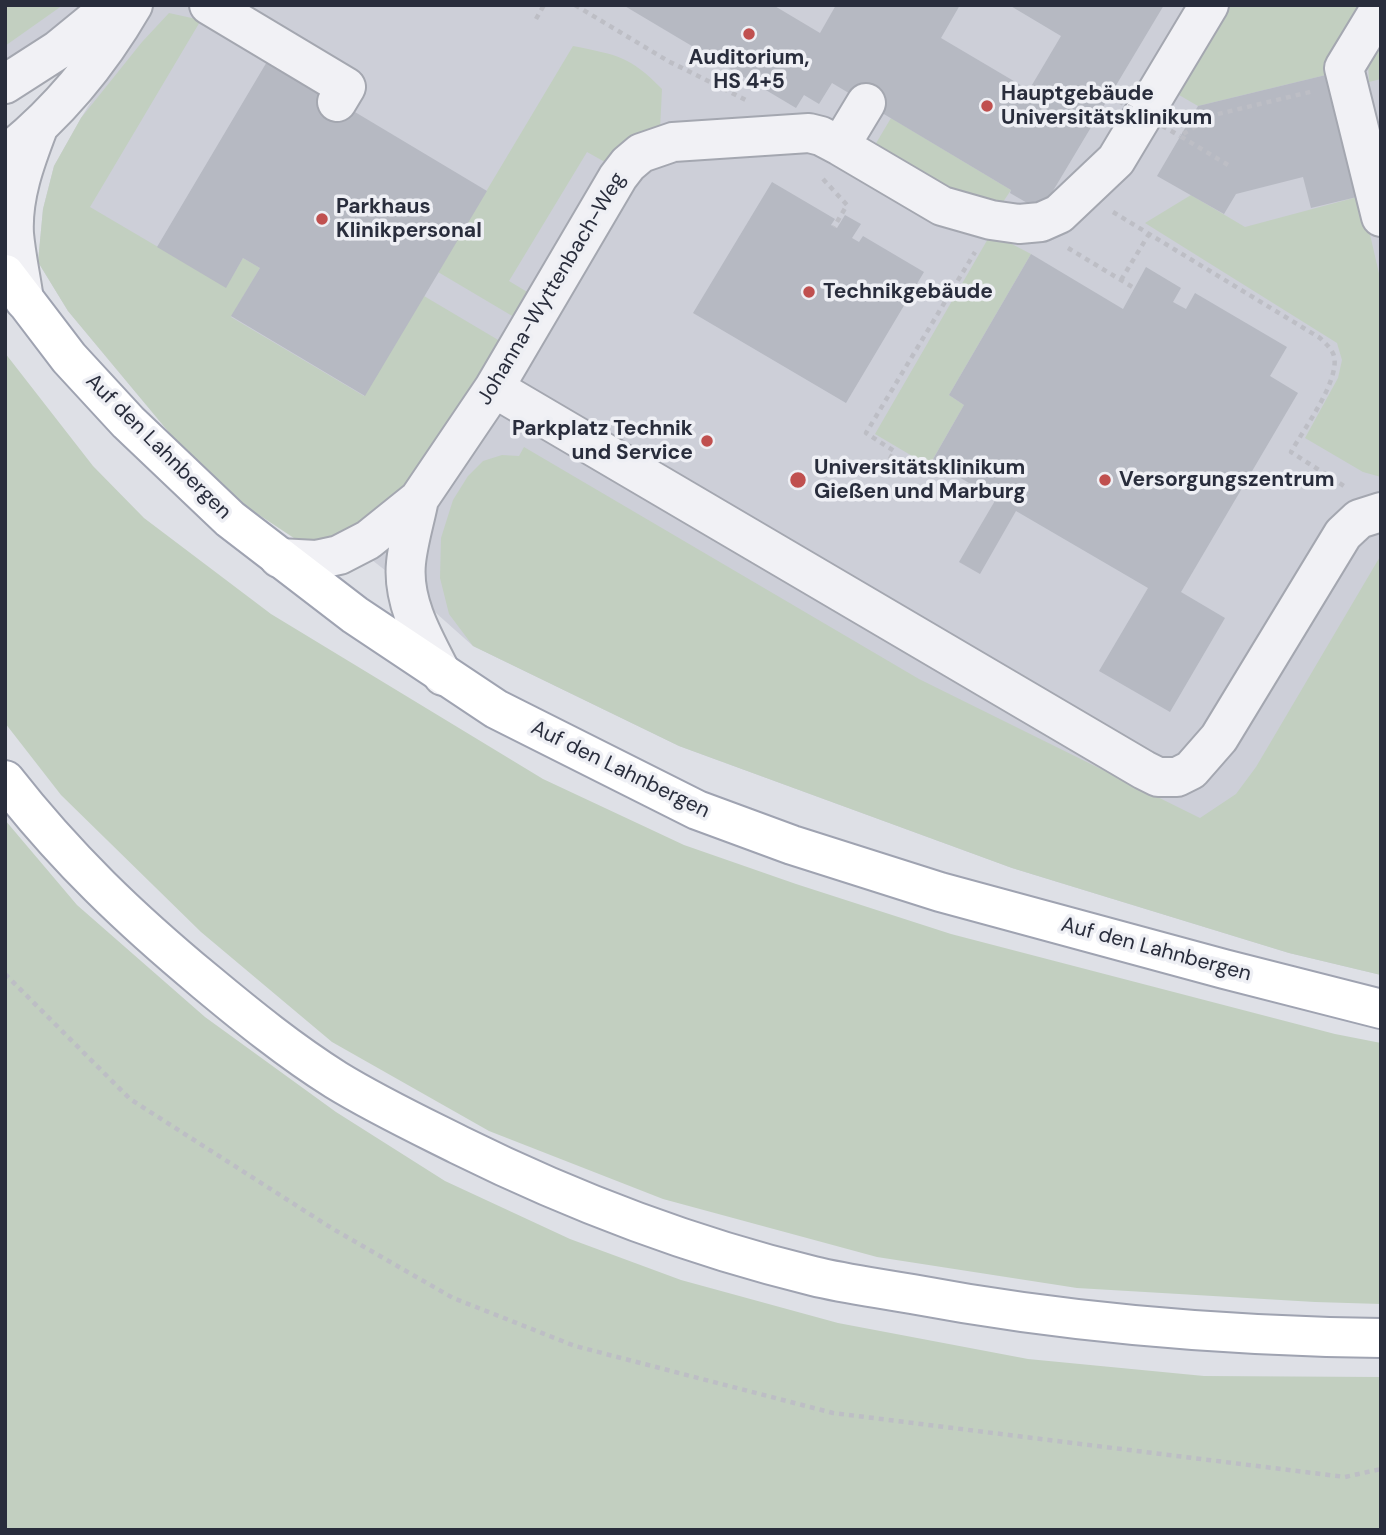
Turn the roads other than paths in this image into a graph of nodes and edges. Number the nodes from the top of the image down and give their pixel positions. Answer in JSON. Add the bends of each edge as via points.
{"nodes":[{"id":1,"x":113,"y":5,"type":"edge"},
{"id":2,"x":133,"y":5,"type":"edge"},
{"id":3,"x":1209,"y":5,"type":"edge"},
{"id":4,"x":1381,"y":7,"type":"edge"},
{"id":5,"x":219,"y":11,"type":"edge"},
{"id":6,"x":5,"y":84,"type":"edge"},
{"id":7,"x":337,"y":102,"type":"dead end"},
{"id":8,"x":866,"y":103,"type":"dead end"},
{"id":9,"x":38,"y":128,"type":"junction"},
{"id":10,"x":5,"y":155,"type":"edge"},
{"id":11,"x":831,"y":162,"type":"junction"},
{"id":12,"x":1381,"y":217,"type":"edge"},
{"id":13,"x":15,"y":287,"type":"edge"},
{"id":14,"x":494,"y":388,"type":"junction"},
{"id":15,"x":419,"y":499,"type":"junction"},
{"id":16,"x":1369,"y":503,"type":"edge"},
{"id":17,"x":279,"y":558,"type":"junction"},
{"id":18,"x":443,"y":676,"type":"junction"},
{"id":19,"x":5,"y":780,"type":"edge"},
{"id":20,"x":1381,"y":1009,"type":"edge"},
{"id":21,"x":1381,"y":1338,"type":"edge"}],
"edges":[{"from":1,"to":6,"type":"street","via":[[58,50]]},
{"from":2,"to":9,"type":"street","via":[[113,40]]},
{"from":3,"to":11,"type":"street","name":"Johanna-Wyttenbach-Weg","via":[[1116,160],[1059,214],[1041,222],[991,220]]},
{"from":4,"to":12,"type":"street","via":[[1344,68]]},
{"from":5,"to":7,"type":"street","via":[[346,87]]},
{"from":8,"to":11,"type":"street"},
{"from":9,"to":10,"type":"street"},
{"from":9,"to":13,"type":"street","via":[[22,171],[15,210]]},
{"from":11,"to":14,"type":"street","name":"Johanna-Wyttenbach-Weg","via":[[821,136],[809,133],[673,142],[641,153],[618,177]]},
{"from":13,"to":17,"type":"main road","name":"Auf den Lahnbergen","via":[[69,358],[128,422],[230,519]]},
{"from":14,"to":15,"type":"street","name":"Johanna-Wyttenbach-Weg"},
{"from":14,"to":16,"type":"street","via":[[1158,777],[1177,776],[1191,769],[1219,738],[1343,534]]},
{"from":15,"to":17,"type":"street","name":"Johanna-Wyttenbach-Weg","via":[[368,540],[340,555],[316,560]]},
{"from":15,"to":18,"type":"street","name":"Johanna-Wyttenbach-Weg","via":[[406,563],[407,595]]},
{"from":17,"to":18,"type":"main road","name":"Auf den Lahnbergen"},
{"from":18,"to":20,"type":"main road","name":"Auf den Lahnbergen","via":[[622,774],[697,810],[792,845],[940,892]]},
{"from":19,"to":21,"type":"main road","via":[[59,846],[105,892],[271,1036],[397,1114],[579,1201],[676,1237],[815,1277],[951,1301],[1204,1331]]}]}
